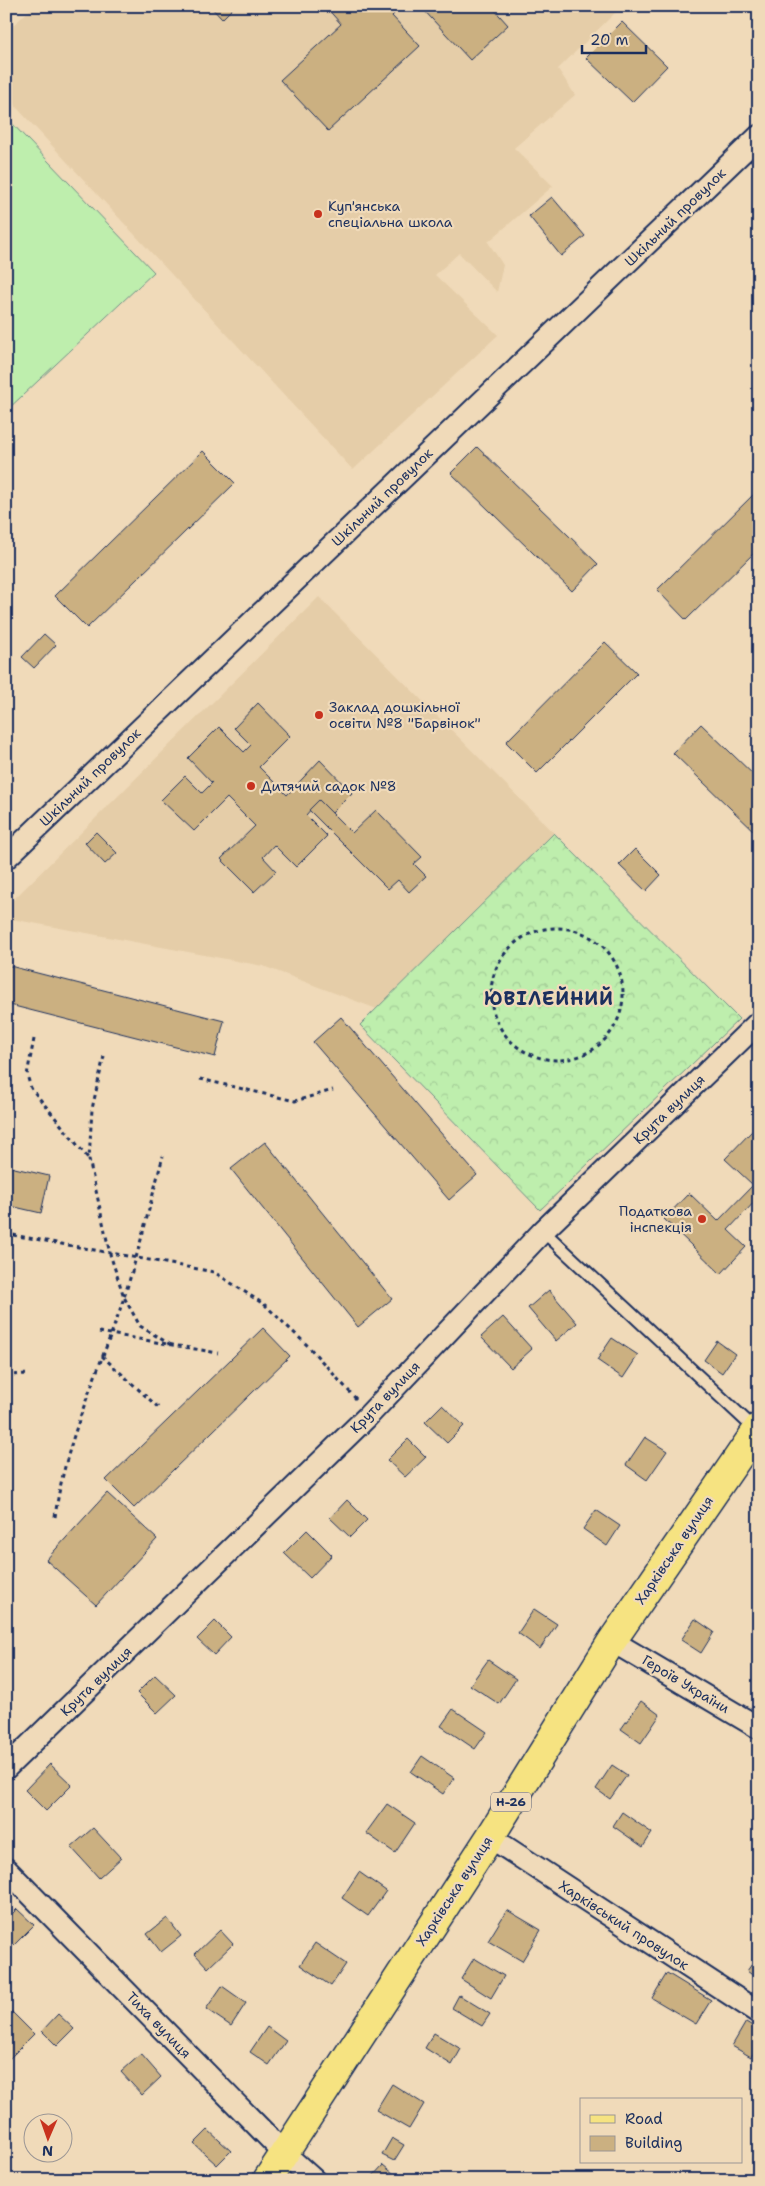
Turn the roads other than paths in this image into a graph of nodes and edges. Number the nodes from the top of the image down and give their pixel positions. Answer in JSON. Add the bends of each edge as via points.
{"nodes":[{"id":1,"x":759,"y":136,"type":"edge"},
{"id":2,"x":6,"y":858,"type":"edge"},
{"id":3,"x":759,"y":1022,"type":"edge"},
{"id":4,"x":543,"y":1231,"type":"junction"},
{"id":5,"x":758,"y":1428,"type":"edge"},
{"id":6,"x":612,"y":1641,"type":"junction"},
{"id":7,"x":759,"y":1728,"type":"edge"},
{"id":8,"x":6,"y":1768,"type":"edge"},
{"id":9,"x":490,"y":1836,"type":"junction"},
{"id":10,"x":6,"y":1869,"type":"edge"},
{"id":11,"x":759,"y":2013,"type":"edge"},
{"id":12,"x":284,"y":2153,"type":"junction"},
{"id":13,"x":267,"y":2180,"type":"edge"},
{"id":14,"x":314,"y":2180,"type":"edge"}],
"edges":[{"from":1,"to":2,"type":"street","name":"Шкільний провулок"},
{"from":3,"to":4,"type":"street","name":"Крута вулиця"},
{"from":4,"to":5,"type":"lane"},
{"from":4,"to":8,"type":"street","name":"Крута вулиця","via":[[369,1414]]},
{"from":5,"to":6,"type":"main road","name":"Харківська вулиця","number":"Н-26"},
{"from":6,"to":7,"type":"street","name":"Героїв України"},
{"from":6,"to":9,"type":"main road","name":"Харківська вулиця","number":"Н-26"},
{"from":9,"to":11,"type":"street","name":"Харківський провулок"},
{"from":9,"to":12,"type":"main road","name":"Харківська вулиця","number":"Н-26"},
{"from":10,"to":12,"type":"street","name":"Тиха вулиця"},
{"from":12,"to":13,"type":"main road","name":"Харківська вулиця","number":"Н-26"},
{"from":12,"to":14,"type":"street","name":"Тиха вулиця"}]}
